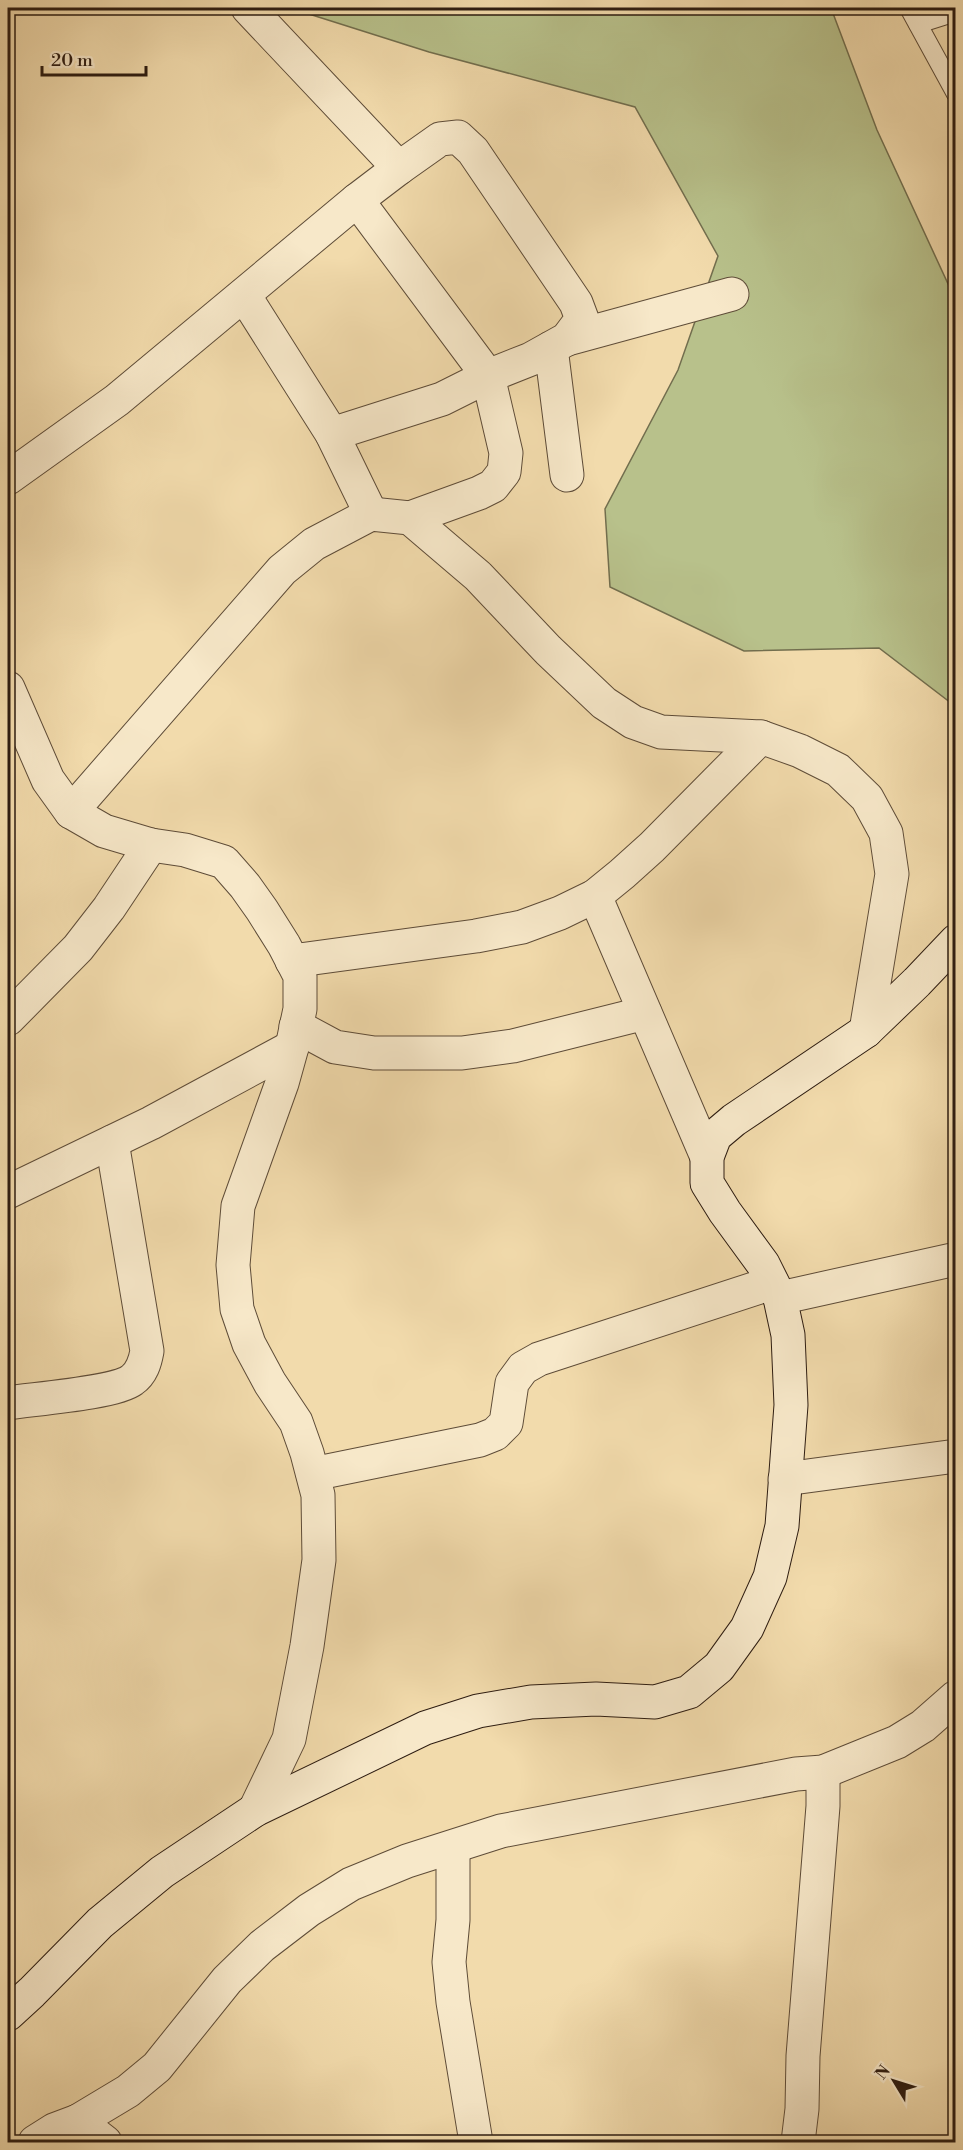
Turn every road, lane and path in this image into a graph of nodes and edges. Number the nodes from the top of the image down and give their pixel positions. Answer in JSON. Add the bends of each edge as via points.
{"nodes":[{"id":1,"x":248,"y":8,"type":"edge"},
{"id":2,"x":909,"y":8,"type":"edge"},
{"id":3,"x":956,"y":12,"type":"edge"},
{"id":4,"x":918,"y":24,"type":"junction"},
{"id":5,"x":956,"y":94,"type":"edge"},
{"id":6,"x":399,"y":168,"type":"junction"},
{"id":7,"x":357,"y":200,"type":"junction"},
{"id":8,"x":732,"y":294,"type":"dead end"},
{"id":9,"x":244,"y":295,"type":"junction"},
{"id":10,"x":559,"y":343,"type":"junction"},
{"id":11,"x":488,"y":376,"type":"junction"},
{"id":12,"x":332,"y":434,"type":"junction"},
{"id":13,"x":567,"y":475,"type":"dead end"},
{"id":14,"x":8,"y":478,"type":"edge"},
{"id":15,"x":371,"y":514,"type":"junction"},
{"id":16,"x":410,"y":518,"type":"junction"},
{"id":17,"x":8,"y":688,"type":"edge"},
{"id":18,"x":761,"y":737,"type":"junction"},
{"id":19,"x":71,"y":812,"type":"junction"},
{"id":20,"x":151,"y":845,"type":"junction"},
{"id":21,"x":595,"y":896,"type":"junction"},
{"id":22,"x":956,"y":941,"type":"edge"},
{"id":23,"x":292,"y":961,"type":"junction"},
{"id":24,"x":645,"y":1013,"type":"junction"},
{"id":25,"x":8,"y":1019,"type":"edge"},
{"id":26,"x":866,"y":1031,"type":"junction"},
{"id":27,"x":294,"y":1036,"type":"junction"},
{"id":28,"x":112,"y":1142,"type":"junction"},
{"id":29,"x":707,"y":1157,"type":"junction"},
{"id":30,"x":8,"y":1192,"type":"edge"},
{"id":31,"x":956,"y":1259,"type":"edge"},
{"id":32,"x":776,"y":1291,"type":"junction"},
{"id":33,"x":8,"y":1403,"type":"edge"},
{"id":34,"x":956,"y":1456,"type":"edge"},
{"id":35,"x":313,"y":1474,"type":"junction"},
{"id":36,"x":785,"y":1479,"type":"junction"},
{"id":37,"x":956,"y":1697,"type":"edge"},
{"id":38,"x":823,"y":1772,"type":"junction"},
{"id":39,"x":255,"y":1810,"type":"junction"},
{"id":40,"x":453,"y":1847,"type":"junction"},
{"id":41,"x":8,"y":2014,"type":"edge"},
{"id":42,"x":78,"y":2121,"type":"junction"},
{"id":43,"x":35,"y":2142,"type":"edge"},
{"id":44,"x":105,"y":2142,"type":"edge"},
{"id":45,"x":476,"y":2142,"type":"edge"},
{"id":46,"x":798,"y":2142,"type":"edge"}],
"edges":[{"from":1,"to":6,"type":"street"},
{"from":2,"to":4,"type":"lane"},
{"from":3,"to":4,"type":"lane"},
{"from":4,"to":5,"type":"lane"},
{"from":6,"to":7,"type":"street"},
{"from":6,"to":10,"type":"street","via":[[440,140],[458,137],[473,151],[576,303],[582,319]]},
{"from":7,"to":9,"type":"street"},
{"from":7,"to":11,"type":"street"},
{"from":8,"to":10,"type":"street"},
{"from":9,"to":12,"type":"street"},
{"from":9,"to":14,"type":"street","via":[[117,399]]},
{"from":10,"to":11,"type":"street"},
{"from":10,"to":13,"type":"street"},
{"from":11,"to":12,"type":"street","via":[[442,399]]},
{"from":11,"to":16,"type":"street","via":[[506,453],[504,472],[493,486],[479,493]]},
{"from":12,"to":15,"type":"street"},
{"from":15,"to":16,"type":"street"},
{"from":15,"to":19,"type":"street","via":[[314,544],[282,570]]},
{"from":16,"to":18,"type":"street","via":[[478,576],[604,703],[633,722],[661,732]]},
{"from":17,"to":19,"type":"street","via":[[48,780]]},
{"from":18,"to":21,"type":"street","via":[[652,847]]},
{"from":18,"to":26,"type":"street","via":[[838,770],[867,798],[886,833],[892,874]]},
{"from":19,"to":20,"type":"street","via":[[104,831]]},
{"from":20,"to":23,"type":"street","via":[[224,862],[262,910]]},
{"from":20,"to":25,"type":"street","via":[[78,948]]},
{"from":21,"to":23,"type":"street","via":[[522,927]]},
{"from":21,"to":24,"type":"street"},
{"from":22,"to":26,"type":"street"},
{"from":23,"to":27,"type":"street","via":[[300,976],[300,1009]]},
{"from":24,"to":27,"type":"street","via":[[513,1046],[462,1053],[374,1053]]},
{"from":24,"to":29,"type":"street"},
{"from":26,"to":29,"type":"street","via":[[734,1120],[715,1136]]},
{"from":27,"to":28,"type":"street","via":[[151,1123]]},
{"from":27,"to":35,"type":"street","via":[[282,1083],[238,1206],[233,1265],[237,1310],[249,1344],[296,1422]]},
{"from":28,"to":30,"type":"street"},
{"from":28,"to":33,"type":"street","via":[[147,1351],[144,1365],[132,1380],[109,1389]]},
{"from":29,"to":32,"type":"street","via":[[707,1183],[763,1264]]},
{"from":31,"to":32,"type":"street"},
{"from":32,"to":35,"type":"street","via":[[539,1359],[523,1368],[512,1383],[506,1423],[495,1434],[480,1440]]},
{"from":32,"to":36,"type":"street","via":[[788,1335],[791,1405]]},
{"from":34,"to":36,"type":"street"},
{"from":35,"to":39,"type":"street","via":[[318,1496],[319,1560],[308,1646],[289,1739]]},
{"from":36,"to":39,"type":"street","via":[[782,1526],[770,1577],[747,1628],[718,1667],[689,1692],[655,1702],[531,1702],[478,1711],[425,1728]]},
{"from":37,"to":38,"type":"street","via":[[923,1726],[897,1742]]},
{"from":38,"to":40,"type":"street","via":[[501,1831]]},
{"from":38,"to":46,"type":"street"},
{"from":39,"to":41,"type":"street","via":[[126,1901]]},
{"from":40,"to":42,"type":"street","via":[[351,1884],[309,1910],[262,1946],[227,1980],[157,2067],[128,2091]]},
{"from":40,"to":45,"type":"street","via":[[449,1962]]},
{"from":42,"to":43,"type":"street"},
{"from":42,"to":44,"type":"street"}]}
